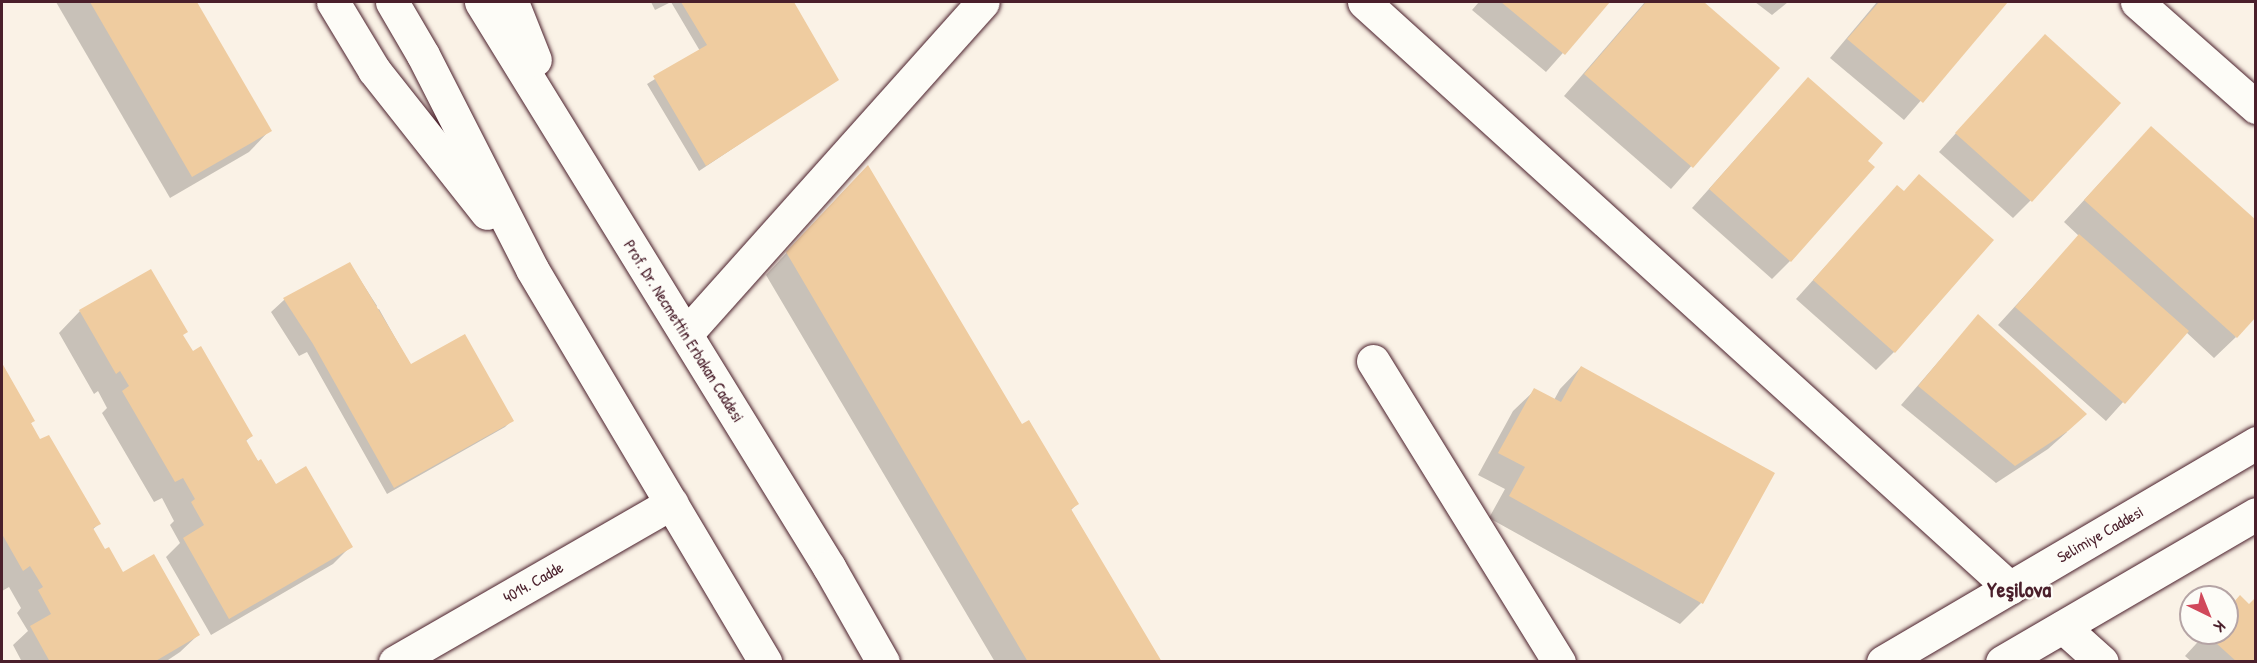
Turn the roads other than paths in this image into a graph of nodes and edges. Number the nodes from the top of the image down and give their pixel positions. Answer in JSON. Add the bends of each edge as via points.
{"nodes":[{"id":1,"x":333,"y":2,"type":"edge"},
{"id":2,"x":392,"y":2,"type":"edge"},
{"id":3,"x":482,"y":2,"type":"edge"},
{"id":4,"x":512,"y":2,"type":"edge"},
{"id":5,"x":983,"y":2,"type":"edge"},
{"id":6,"x":1364,"y":2,"type":"edge"},
{"id":7,"x":2137,"y":2,"type":"edge"},
{"id":8,"x":2256,"y":107,"type":"edge"},
{"id":9,"x":565,"y":137,"type":"junction"},
{"id":10,"x":532,"y":269,"type":"junction"},
{"id":11,"x":686,"y":334,"type":"junction"},
{"id":12,"x":1372,"y":361,"type":"dead end"},
{"id":13,"x":2256,"y":443,"type":"edge"},
{"id":14,"x":671,"y":502,"type":"junction"},
{"id":15,"x":2256,"y":514,"type":"edge"},
{"id":16,"x":2010,"y":588,"type":"junction"},
{"id":17,"x":2063,"y":627,"type":"junction"},
{"id":18,"x":395,"y":662,"type":"edge"},
{"id":19,"x":765,"y":662,"type":"edge"},
{"id":20,"x":883,"y":662,"type":"edge"},
{"id":21,"x":1559,"y":662,"type":"edge"},
{"id":22,"x":1883,"y":662,"type":"edge"},
{"id":23,"x":2002,"y":662,"type":"edge"},
{"id":24,"x":2102,"y":662,"type":"edge"}],
"edges":[{"from":1,"to":10,"type":"street","via":[[374,70]]},
{"from":2,"to":10,"type":"street"},
{"from":3,"to":9,"type":"street","name":"Prof. Dr. Necmettin Erbakan Caddesi"},
{"from":4,"to":9,"type":"street"},
{"from":5,"to":11,"type":"street"},
{"from":6,"to":16,"type":"street"},
{"from":7,"to":8,"type":"street"},
{"from":9,"to":11,"type":"street","name":"Prof. Dr. Necmettin Erbakan Caddesi"},
{"from":10,"to":14,"type":"street"},
{"from":11,"to":20,"type":"street","name":"Prof. Dr. Necmettin Erbakan Caddesi"},
{"from":12,"to":21,"type":"street"},
{"from":13,"to":16,"type":"street","name":"Selimiye Caddesi"},
{"from":14,"to":18,"type":"street","name":"4014. Cadde"},
{"from":14,"to":19,"type":"street"},
{"from":15,"to":17,"type":"street"},
{"from":16,"to":22,"type":"street","name":"Selimiye Caddesi"},
{"from":17,"to":23,"type":"street"},
{"from":17,"to":24,"type":"street"}]}
